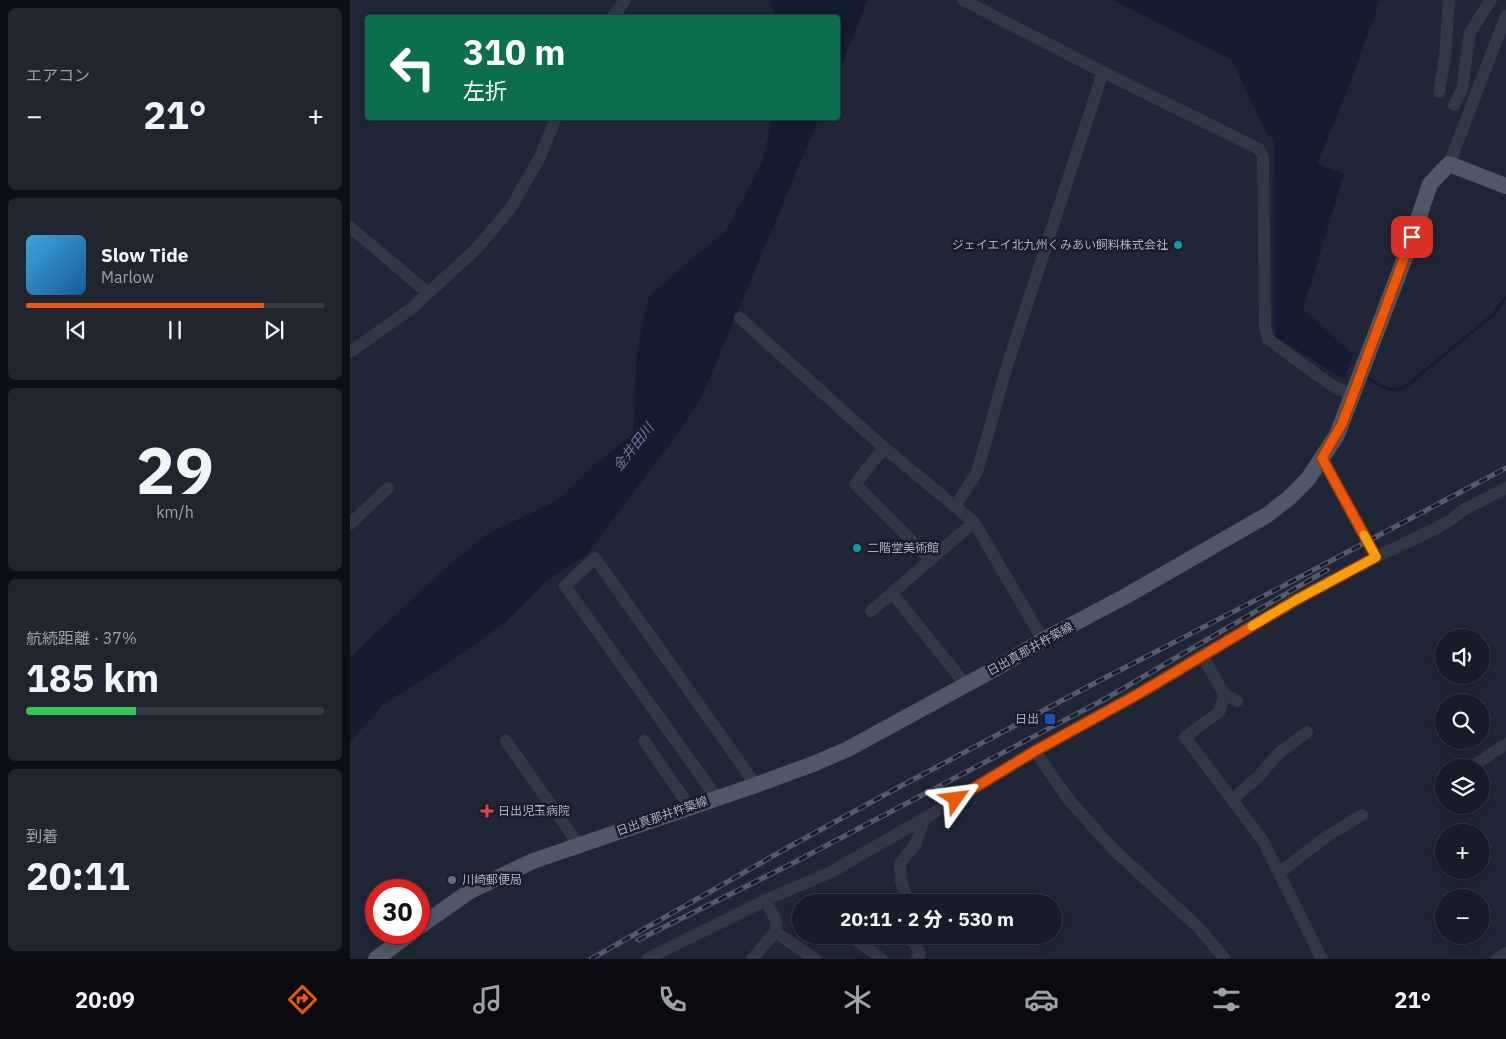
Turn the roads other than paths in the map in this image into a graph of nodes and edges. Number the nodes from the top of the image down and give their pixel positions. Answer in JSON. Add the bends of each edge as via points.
{"nodes":[{"id":1,"x":625,"y":0,"type":"edge"},
{"id":2,"x":963,"y":0,"type":"edge"},
{"id":3,"x":1449,"y":0,"type":"edge"},
{"id":4,"x":1491,"y":0,"type":"edge"},
{"id":5,"x":614,"y":15,"type":"edge"},
{"id":6,"x":1506,"y":16,"type":"edge"},
{"id":7,"x":1103,"y":72,"type":"junction"},
{"id":8,"x":1439,"y":92,"type":"dead end"},
{"id":9,"x":1454,"y":105,"type":"dead end"},
{"id":10,"x":555,"y":120,"type":"edge"},
{"id":11,"x":1449,"y":164,"type":"junction"},
{"id":12,"x":1506,"y":186,"type":"edge"},
{"id":13,"x":350,"y":227,"type":"edge"},
{"id":14,"x":428,"y":293,"type":"junction"},
{"id":15,"x":740,"y":318,"type":"dead end"},
{"id":16,"x":350,"y":352,"type":"edge"},
{"id":17,"x":1353,"y":395,"type":"junction"},
{"id":18,"x":884,"y":448,"type":"junction"},
{"id":19,"x":1322,"y":458,"type":"junction"},
{"id":20,"x":388,"y":488,"type":"dead end"},
{"id":21,"x":1506,"y":488,"type":"edge"},
{"id":22,"x":955,"y":507,"type":"junction"},
{"id":23,"x":974,"y":522,"type":"junction"},
{"id":24,"x":350,"y":524,"type":"edge"},
{"id":25,"x":1376,"y":557,"type":"junction"},
{"id":26,"x":931,"y":560,"type":"junction"},
{"id":27,"x":892,"y":593,"type":"junction"},
{"id":28,"x":871,"y":611,"type":"dead end"},
{"id":29,"x":1043,"y":640,"type":"junction"},
{"id":30,"x":1202,"y":656,"type":"junction"},
{"id":31,"x":966,"y":685,"type":"junction"},
{"id":32,"x":1306,"y":732,"type":"dead end"},
{"id":33,"x":506,"y":741,"type":"dead end"},
{"id":34,"x":644,"y":742,"type":"dead end"},
{"id":35,"x":1506,"y":744,"type":"edge"},
{"id":36,"x":1035,"y":751,"type":"junction"},
{"id":37,"x":1484,"y":759,"type":"edge"},
{"id":38,"x":756,"y":784,"type":"junction"},
{"id":39,"x":717,"y":798,"type":"junction"},
{"id":40,"x":1232,"y":800,"type":"junction"},
{"id":41,"x":690,"y":807,"type":"junction"},
{"id":42,"x":1362,"y":815,"type":"dead end"},
{"id":43,"x":925,"y":818,"type":"junction"},
{"id":44,"x":579,"y":845,"type":"junction"},
{"id":45,"x":1279,"y":873,"type":"junction"},
{"id":46,"x":905,"y":894,"type":"edge"},
{"id":47,"x":766,"y":900,"type":"junction"},
{"id":48,"x":430,"y":919,"type":"edge"},
{"id":49,"x":775,"y":932,"type":"junction"},
{"id":50,"x":396,"y":944,"type":"edge"},
{"id":51,"x":861,"y":944,"type":"edge"},
{"id":52,"x":915,"y":944,"type":"edge"},
{"id":53,"x":1506,"y":953,"type":"edge"},
{"id":54,"x":922,"y":957,"type":"edge"},
{"id":55,"x":651,"y":958,"type":"edge"},
{"id":56,"x":376,"y":959,"type":"edge"},
{"id":57,"x":752,"y":959,"type":"edge"},
{"id":58,"x":815,"y":959,"type":"edge"},
{"id":59,"x":882,"y":959,"type":"edge"},
{"id":60,"x":1225,"y":959,"type":"edge"},
{"id":61,"x":1322,"y":959,"type":"edge"},
{"id":62,"x":1498,"y":959,"type":"edge"}],
"edges":[{"from":1,"to":5,"type":"street"},
{"from":2,"to":7,"type":"street"},
{"from":3,"to":8,"type":"street"},
{"from":4,"to":9,"type":"street","via":[[1470,32],[1462,90]]},
{"from":6,"to":11,"type":"street"},
{"from":7,"to":17,"type":"street","via":[[1258,149],[1263,157],[1265,326],[1268,339],[1331,385]]},
{"from":7,"to":22,"type":"street","via":[[1007,366],[977,472]]},
{"from":10,"to":14,"type":"street","via":[[540,157],[510,209],[476,249]]},
{"from":11,"to":12,"type":"main road"},
{"from":11,"to":17,"type":"main road","name":"日出真那井杵築線","via":[[1430,184]]},
{"from":13,"to":14,"type":"street"},
{"from":14,"to":16,"type":"street"},
{"from":15,"to":18,"type":"street"},
{"from":17,"to":19,"type":"main road","name":"日出真那井杵築線","via":[[1337,435]]},
{"from":18,"to":22,"type":"street"},
{"from":18,"to":26,"type":"street","via":[[855,484]]},
{"from":19,"to":25,"type":"street"},
{"from":19,"to":29,"type":"main road","name":"日出真那井杵築線","via":[[1308,479],[1267,515]]},
{"from":20,"to":24,"type":"street"},
{"from":21,"to":25,"type":"street","via":[[1435,529]]},
{"from":22,"to":23,"type":"street"},
{"from":23,"to":26,"type":"street"},
{"from":23,"to":29,"type":"street"},
{"from":25,"to":30,"type":"street"},
{"from":26,"to":27,"type":"street"},
{"from":27,"to":28,"type":"street"},
{"from":27,"to":31,"type":"street"},
{"from":29,"to":31,"type":"main road","name":"日出真那井杵築線"},
{"from":30,"to":36,"type":"street"},
{"from":30,"to":40,"type":"street","via":[[1231,698],[1219,712],[1185,737]]},
{"from":31,"to":38,"type":"main road","name":"日出真那井杵築線","via":[[848,750]]},
{"from":32,"to":40,"type":"street","via":[[1278,754]]},
{"from":33,"to":44,"type":"street"},
{"from":34,"to":41,"type":"street"},
{"from":35,"to":37,"type":"street"},
{"from":36,"to":43,"type":"street"},
{"from":36,"to":60,"type":"street","via":[[1069,800],[1113,849],[1198,927]]},
{"from":38,"to":39,"type":"main road","name":"日出真那井杵築線"},
{"from":38,"to":39,"type":"street","via":[[596,558],[565,586]]},
{"from":39,"to":41,"type":"main road","name":"日出真那井杵築線"},
{"from":40,"to":45,"type":"street","via":[[1264,842]]},
{"from":41,"to":44,"type":"main road","name":"日出真那井杵築線"},
{"from":42,"to":45,"type":"street","via":[[1326,837]]},
{"from":43,"to":46,"type":"street","via":[[915,844],[900,863]]},
{"from":43,"to":47,"type":"street","via":[[831,872]]},
{"from":44,"to":48,"type":"main road","name":"日出真那井杵築線","via":[[533,860],[470,891]]},
{"from":45,"to":61,"type":"street"},
{"from":47,"to":49,"type":"street","via":[[777,923]]},
{"from":47,"to":55,"type":"street"},
{"from":49,"to":57,"type":"street"},
{"from":49,"to":58,"type":"street"},
{"from":50,"to":56,"type":"main road"},
{"from":51,"to":59,"type":"street"},
{"from":52,"to":54,"type":"street"},
{"from":53,"to":62,"type":"street"}]}
